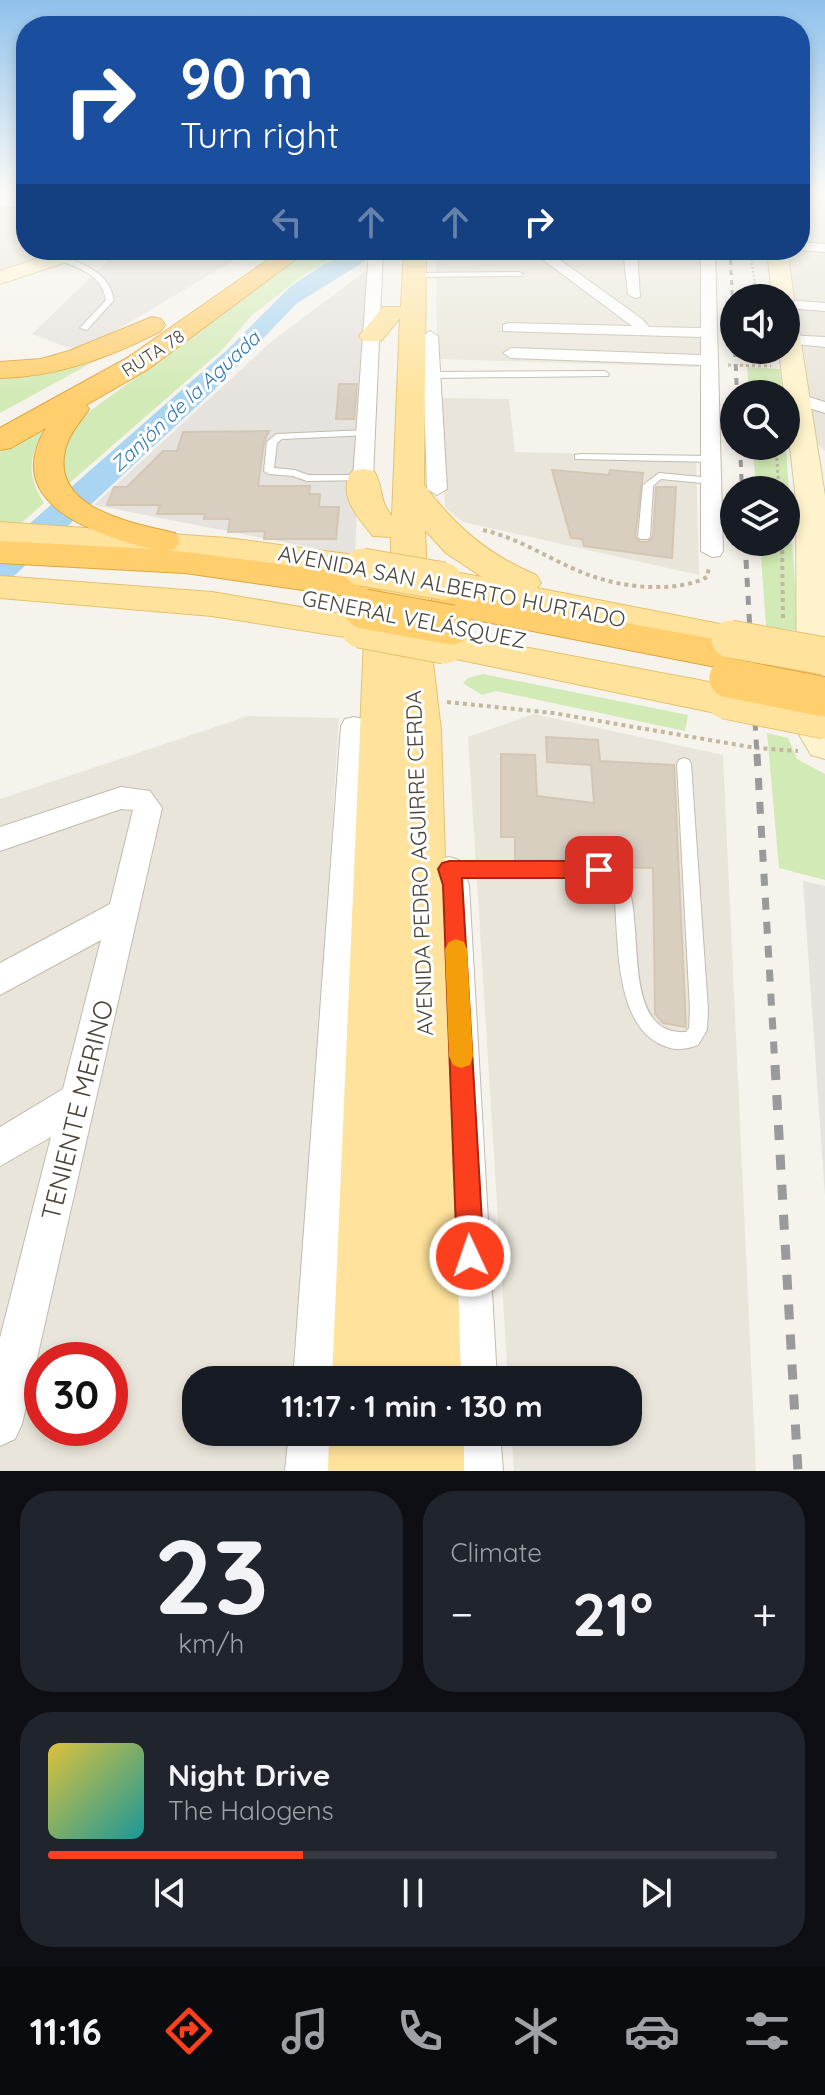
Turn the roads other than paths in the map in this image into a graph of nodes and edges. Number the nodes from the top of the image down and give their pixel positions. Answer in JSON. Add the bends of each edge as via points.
{"nodes":[{"id":1,"x":44,"y":262,"type":"edge"},
{"id":2,"x":77,"y":262,"type":"edge"},
{"id":3,"x":253,"y":262,"type":"edge"},
{"id":4,"x":281,"y":262,"type":"edge"},
{"id":5,"x":389,"y":262,"type":"edge"},
{"id":6,"x":393,"y":262,"type":"edge"},
{"id":7,"x":400,"y":262,"type":"edge"},
{"id":8,"x":553,"y":262,"type":"edge"},
{"id":9,"x":631,"y":262,"type":"edge"},
{"id":10,"x":708,"y":262,"type":"edge"},
{"id":11,"x":778,"y":262,"type":"edge"},
{"id":12,"x":519,"y":274,"type":"dead end"},
{"id":13,"x":414,"y":275,"type":"junction"},
{"id":14,"x":0,"y":278,"type":"edge"},
{"id":15,"x":781,"y":284,"type":"edge"},
{"id":16,"x":635,"y":294,"type":"dead end"},
{"id":17,"x":800,"y":305,"type":"edge"},
{"id":18,"x":825,"y":307,"type":"edge"},
{"id":19,"x":187,"y":308,"type":"junction"},
{"id":20,"x":402,"y":312,"type":"junction"},
{"id":21,"x":641,"y":326,"type":"junction"},
{"id":22,"x":84,"y":328,"type":"dead end"},
{"id":23,"x":508,"y":328,"type":"dead end"},
{"id":24,"x":710,"y":333,"type":"junction"},
{"id":25,"x":800,"y":333,"type":"edge"},
{"id":26,"x":372,"y":336,"type":"junction"},
{"id":27,"x":430,"y":336,"type":"joint"},
{"id":28,"x":825,"y":342,"type":"edge"},
{"id":29,"x":511,"y":353,"type":"dead end"},
{"id":30,"x":710,"y":360,"type":"junction"},
{"id":31,"x":0,"y":370,"type":"edge"},
{"id":32,"x":605,"y":374,"type":"dead end"},
{"id":33,"x":421,"y":375,"type":"junction"},
{"id":34,"x":100,"y":387,"type":"junction"},
{"id":35,"x":800,"y":399,"type":"edge"},
{"id":36,"x":825,"y":408,"type":"edge"},
{"id":37,"x":0,"y":419,"type":"edge"},
{"id":38,"x":366,"y":433,"type":"junction"},
{"id":39,"x":0,"y":441,"type":"edge"},
{"id":40,"x":800,"y":448,"type":"edge"},
{"id":41,"x":579,"y":457,"type":"dead end"},
{"id":42,"x":713,"y":459,"type":"junction"},
{"id":43,"x":798,"y":460,"type":"edge"},
{"id":44,"x":825,"y":463,"type":"edge"},
{"id":45,"x":363,"y":478,"type":"junction"},
{"id":46,"x":712,"y":481,"type":"junction"},
{"id":47,"x":423,"y":489,"type":"junction"},
{"id":48,"x":385,"y":529,"type":"junction"},
{"id":49,"x":644,"y":537,"type":"dead end"},
{"id":50,"x":2,"y":539,"type":"edge"},
{"id":51,"x":166,"y":542,"type":"joint"},
{"id":52,"x":712,"y":551,"type":"road end"},
{"id":53,"x":40,"y":560,"type":"edge"},
{"id":54,"x":820,"y":569,"type":"edge"},
{"id":55,"x":367,"y":608,"type":"junction"},
{"id":56,"x":447,"y":614,"type":"junction"},
{"id":57,"x":650,"y":624,"type":"junction"},
{"id":58,"x":825,"y":656,"type":"edge"},
{"id":59,"x":729,"y":668,"type":"junction"},
{"id":60,"x":825,"y":674,"type":"edge"},
{"id":61,"x":825,"y":697,"type":"edge"},
{"id":62,"x":354,"y":726,"type":"joint"},
{"id":63,"x":819,"y":739,"type":"edge"},
{"id":64,"x":684,"y":764,"type":"dead end"},
{"id":65,"x":421,"y":819,"type":"junction"},
{"id":66,"x":0,"y":839,"type":"edge"},
{"id":67,"x":449,"y":869,"type":"junction"},
{"id":68,"x":125,"y":911,"type":"junction"},
{"id":69,"x":0,"y":980,"type":"edge"},
{"id":70,"x":79,"y":1099,"type":"junction"},
{"id":71,"x":0,"y":1148,"type":"edge"},
{"id":72,"x":315,"y":1366,"type":"edge"},
{"id":73,"x":366,"y":1366,"type":"edge"},
{"id":74,"x":427,"y":1366,"type":"edge"},
{"id":75,"x":475,"y":1366,"type":"edge"},
{"id":76,"x":0,"y":1424,"type":"edge"},
{"id":77,"x":310,"y":1446,"type":"edge"},
{"id":78,"x":365,"y":1446,"type":"edge"},
{"id":79,"x":428,"y":1446,"type":"edge"},
{"id":80,"x":479,"y":1446,"type":"edge"},
{"id":81,"x":308,"y":1471,"type":"edge"},
{"id":82,"x":364,"y":1471,"type":"edge"},
{"id":83,"x":428,"y":1471,"type":"edge"},
{"id":84,"x":480,"y":1471,"type":"edge"}],
"edges":[{"from":1,"to":14,"type":"main road"},
{"from":2,"to":22,"type":"lane","via":[[110,288],[110,300]]},
{"from":3,"to":19,"type":"highway","name":"RUTA 78"},
{"from":4,"to":34,"type":"highway","name":"RUTA 78"},
{"from":5,"to":26,"type":"street"},
{"from":6,"to":20,"type":"main road","name":"AVENIDA PEDRO AGUIRRE CERDA"},
{"from":7,"to":13,"type":"main road","name":"AVENIDA PEDRO AGUIRRE CERDA"},
{"from":8,"to":21,"type":"street"},
{"from":9,"to":16,"type":"street"},
{"from":10,"to":24,"type":"street"},
{"from":11,"to":15,"type":"main road"},
{"from":12,"to":13,"type":"lane"},
{"from":13,"to":20,"type":"main road","name":"AVENIDA PEDRO AGUIRRE CERDA"},
{"from":17,"to":18,"type":"street"},
{"from":19,"to":31,"type":"highway","via":[[87,356]]},
{"from":19,"to":37,"type":"highway","name":"RUTA 78","via":[[89,371]]},
{"from":20,"to":26,"type":"main road"},
{"from":20,"to":27,"type":"main road"},
{"from":20,"to":33,"type":"main road","name":"AVENIDA PEDRO AGUIRRE CERDA"},
{"from":20,"to":48,"type":"main road","name":"AVENIDA PEDRO AGUIRRE CERDA"},
{"from":21,"to":23,"type":"street"},
{"from":21,"to":24,"type":"street"},
{"from":24,"to":30,"type":"street"},
{"from":25,"to":28,"type":"street"},
{"from":26,"to":38,"type":"street"},
{"from":27,"to":33,"type":"street","name":"AVENIDA PEDRO AGUIRRE CERDA"},
{"from":29,"to":30,"type":"street"},
{"from":30,"to":42,"type":"street"},
{"from":32,"to":33,"type":"lane"},
{"from":33,"to":47,"type":"main road","name":"AVENIDA PEDRO AGUIRRE CERDA"},
{"from":34,"to":39,"type":"highway","name":"RUTA 78"},
{"from":34,"to":53,"type":"highway","via":[[59,424],[40,452],[39,472],[53,498]]},
{"from":35,"to":36,"type":"street"},
{"from":38,"to":45,"type":"street"},
{"from":38,"to":45,"type":"lane","via":[[279,436],[272,442],[269,471],[307,478]]},
{"from":40,"to":44,"type":"main road"},
{"from":41,"to":42,"type":"lane"},
{"from":42,"to":46,"type":"street"},
{"from":43,"to":54,"type":"main road","via":[[810,486]]},
{"from":45,"to":48,"type":"main road","via":[[366,506]]},
{"from":46,"to":49,"type":"lane","via":[[653,478]]},
{"from":46,"to":52,"type":"street"},
{"from":47,"to":57,"type":"main road","via":[[441,532],[477,561],[535,588]]},
{"from":47,"to":65,"type":"main road","name":"AVENIDA PEDRO AGUIRRE CERDA","via":[[413,671]]},
{"from":48,"to":55,"type":"main road","name":"AVENIDA PEDRO AGUIRRE CERDA"},
{"from":50,"to":53,"type":"highway","name":"GENERAL VELÁSQUEZ"},
{"from":51,"to":53,"type":"highway"},
{"from":51,"to":55,"type":"main road","name":"AVENIDA SAN ALBERTO HURTADO","via":[[264,551]]},
{"from":53,"to":55,"type":"highway","name":"GENERAL VELÁSQUEZ"},
{"from":54,"to":63,"type":"main road"},
{"from":55,"to":56,"type":"highway","name":"GENERAL VELÁSQUEZ","bridge":true},
{"from":55,"to":62,"type":"main road","via":[[361,700]]},
{"from":55,"to":73,"type":"main road","name":"AVENIDA PEDRO AGUIRRE CERDA"},
{"from":56,"to":57,"type":"main road","name":"AVENIDA SAN ALBERTO HURTADO"},
{"from":56,"to":59,"type":"highway","name":"GENERAL VELÁSQUEZ"},
{"from":57,"to":59,"type":"main road","name":"AVENIDA SAN ALBERTO HURTADO"},
{"from":58,"to":59,"type":"main road","name":"AVENIDA SAN ALBERTO HURTADO","bridge":true},
{"from":59,"to":60,"type":"highway","name":"GENERAL VELÁSQUEZ"},
{"from":59,"to":61,"type":"highway","name":"GENERAL VELÁSQUEZ","bridge":true},
{"from":59,"to":63,"type":"main road","name":"AVENIDA SAN ALBERTO HURTADO","bridge":true},
{"from":62,"to":72,"type":"street"},
{"from":64,"to":67,"type":"lane","via":[[699,1010],[692,1039],[666,1038],[639,1013],[622,891],[612,875],[599,870]]},
{"from":65,"to":67,"type":"main road"},
{"from":65,"to":74,"type":"main road","name":"AVENIDA PEDRO AGUIRRE CERDA"},
{"from":66,"to":68,"type":"street","name":"TENIENTE MERINO","via":[[121,798],[140,799],[149,814]]},
{"from":67,"to":75,"type":"street","name":"AVENIDA PEDRO AGUIRRE CERDA","via":[[454,885]]},
{"from":68,"to":69,"type":"street"},
{"from":68,"to":70,"type":"street","name":"TENIENTE MERINO"},
{"from":70,"to":71,"type":"street"},
{"from":70,"to":76,"type":"street","name":"TENIENTE MERINO"},
{"from":77,"to":81,"type":"street"},
{"from":78,"to":82,"type":"main road"},
{"from":79,"to":83,"type":"main road"},
{"from":80,"to":84,"type":"street"}]}
